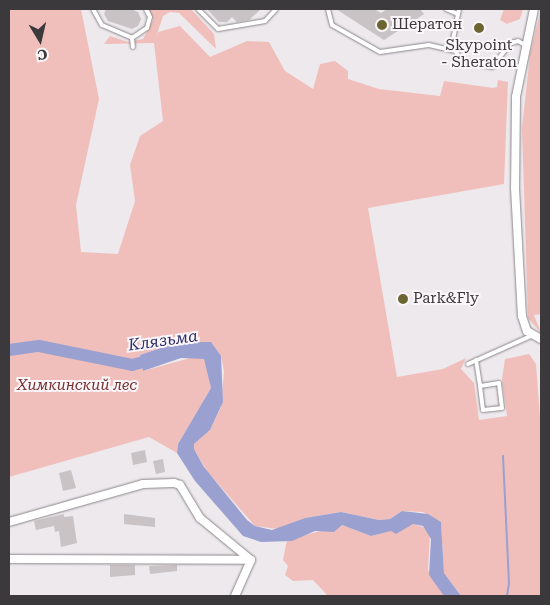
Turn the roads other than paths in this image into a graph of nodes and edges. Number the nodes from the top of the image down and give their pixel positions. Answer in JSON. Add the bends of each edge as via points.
{"nodes":[{"id":1,"x":93,"y":9,"type":"edge"},
{"id":2,"x":146,"y":9,"type":"edge"},
{"id":3,"x":198,"y":9,"type":"edge"},
{"id":4,"x":276,"y":9,"type":"edge"},
{"id":5,"x":328,"y":9,"type":"edge"},
{"id":6,"x":446,"y":9,"type":"edge"},
{"id":7,"x":534,"y":9,"type":"edge"},
{"id":8,"x":459,"y":11,"type":"edge"},
{"id":9,"x":132,"y":38,"type":"junction"},
{"id":10,"x":525,"y":45,"type":"junction"},
{"id":11,"x":133,"y":46,"type":"dead end"},
{"id":12,"x":454,"y":51,"type":"junction"},
{"id":13,"x":533,"y":335,"type":"junction"},
{"id":14,"x":541,"y":339,"type":"edge"},
{"id":15,"x":476,"y":360,"type":"junction"},
{"id":16,"x":468,"y":364,"type":"dead end"},
{"id":17,"x":480,"y":386,"type":"junction"},
{"id":18,"x":9,"y":522,"type":"edge"},
{"id":19,"x":9,"y":559,"type":"edge"},
{"id":20,"x":251,"y":560,"type":"junction"},
{"id":21,"x":235,"y":596,"type":"edge"}],
"edges":[{"from":1,"to":9,"type":"lane","via":[[102,25]]},
{"from":2,"to":9,"type":"lane","via":[[150,17],[147,28]]},
{"from":3,"to":4,"type":"lane","via":[[218,29],[265,21]]},
{"from":5,"to":12,"type":"lane","via":[[332,25],[380,52],[429,45]]},
{"from":6,"to":8,"type":"lane"},
{"from":7,"to":10,"type":"street"},
{"from":8,"to":12,"type":"lane","via":[[452,40]]},
{"from":9,"to":11,"type":"lane"},
{"from":10,"to":12,"type":"lane","via":[[514,41],[497,64],[487,68],[462,61]]},
{"from":10,"to":13,"type":"street","via":[[514,126],[515,188],[520,305],[524,325]]},
{"from":13,"to":14,"type":"street"},
{"from":13,"to":15,"type":"lane"},
{"from":15,"to":16,"type":"lane"},
{"from":15,"to":17,"type":"lane"},
{"from":17,"to":17,"type":"lane","via":[[499,383],[502,408],[483,410]]},
{"from":18,"to":20,"type":"street","via":[[143,484],[174,484],[180,485],[200,518]]},
{"from":19,"to":20,"type":"street"},
{"from":20,"to":21,"type":"street"}]}
